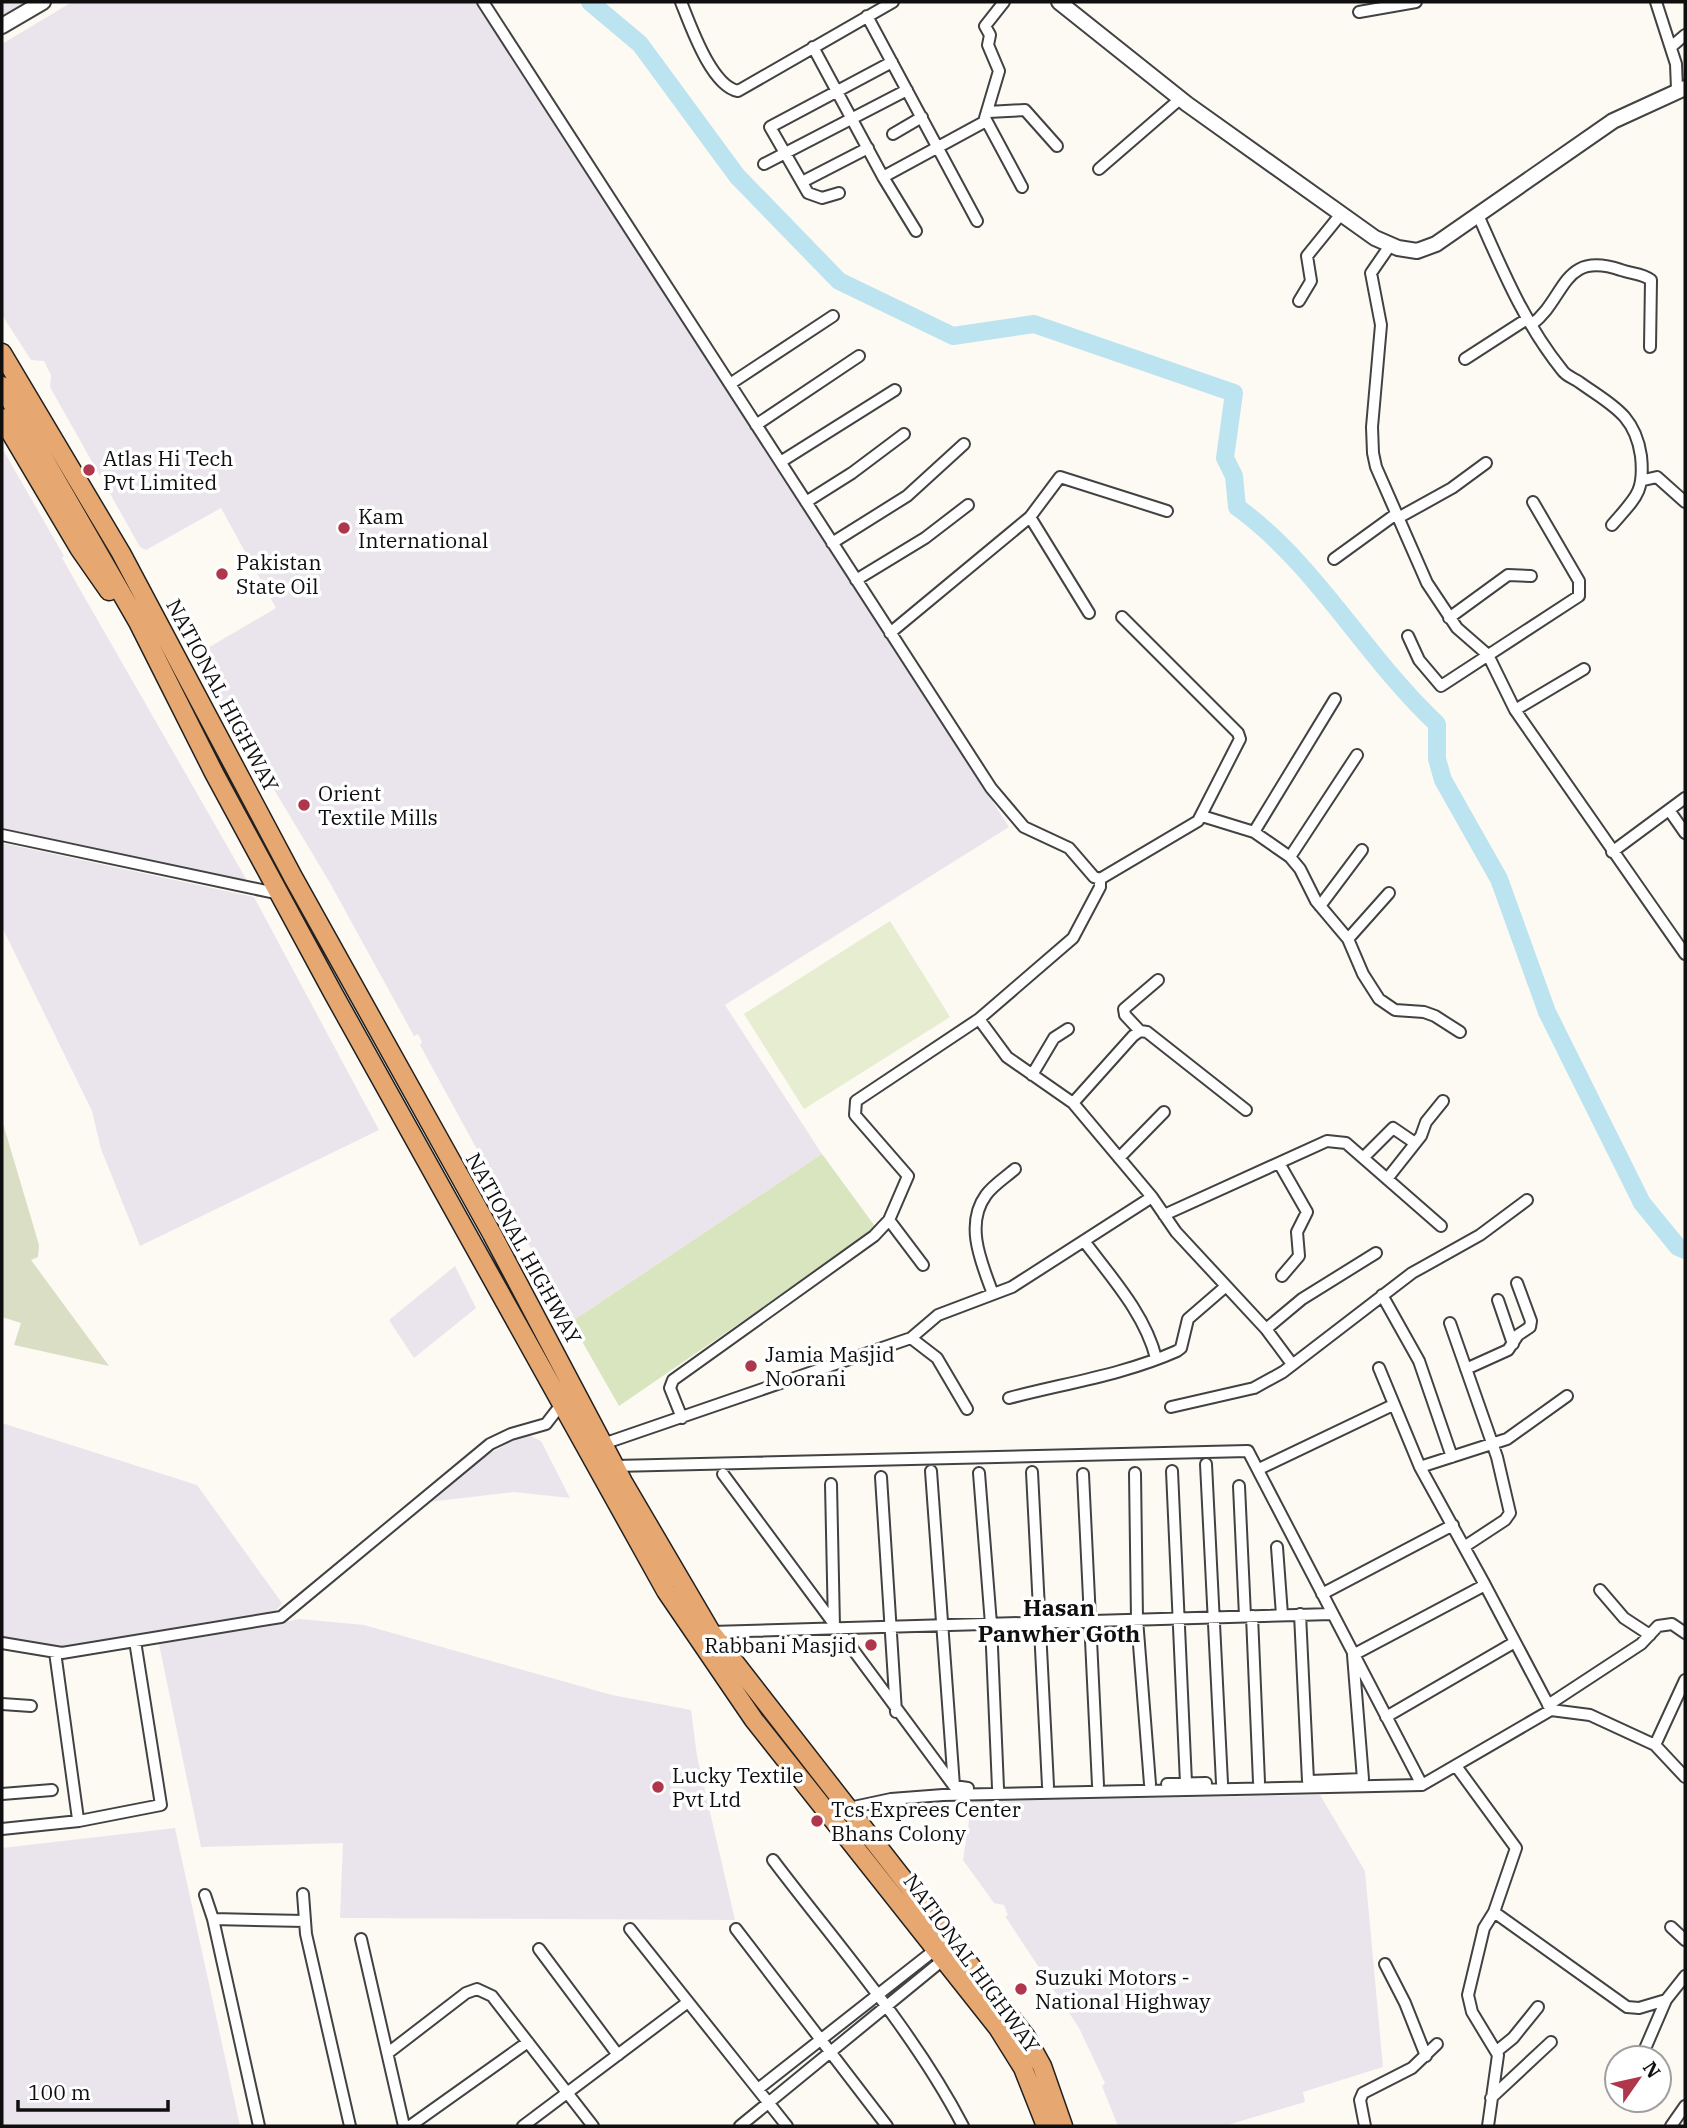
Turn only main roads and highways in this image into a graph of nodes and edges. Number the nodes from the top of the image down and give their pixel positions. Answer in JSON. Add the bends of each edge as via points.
{"nodes":[{"id":1,"x":2,"y":353,"type":"edge"},
{"id":2,"x":2,"y":386,"type":"edge"},
{"id":3,"x":2,"y":418,"type":"edge"},
{"id":4,"x":138,"y":622,"type":"junction"},
{"id":5,"x":1045,"y":2126,"type":"edge"},
{"id":6,"x":1063,"y":2126,"type":"edge"}],
"edges":[{"from":1,"to":6,"type":"highway","name":"NATIONAL HIGHWAY","via":[[121,553],[615,1466],[711,1632],[1026,2037],[1042,2066]]},
{"from":2,"to":4,"type":"highway","name":"NATIONAL HIGHWAY"},
{"from":3,"to":4,"type":"highway","via":[[79,548]]},
{"from":4,"to":5,"type":"highway","name":"NATIONAL HIGHWAY","via":[[280,894],[666,1591],[754,1720],[998,2028],[1023,2068]]}]}
